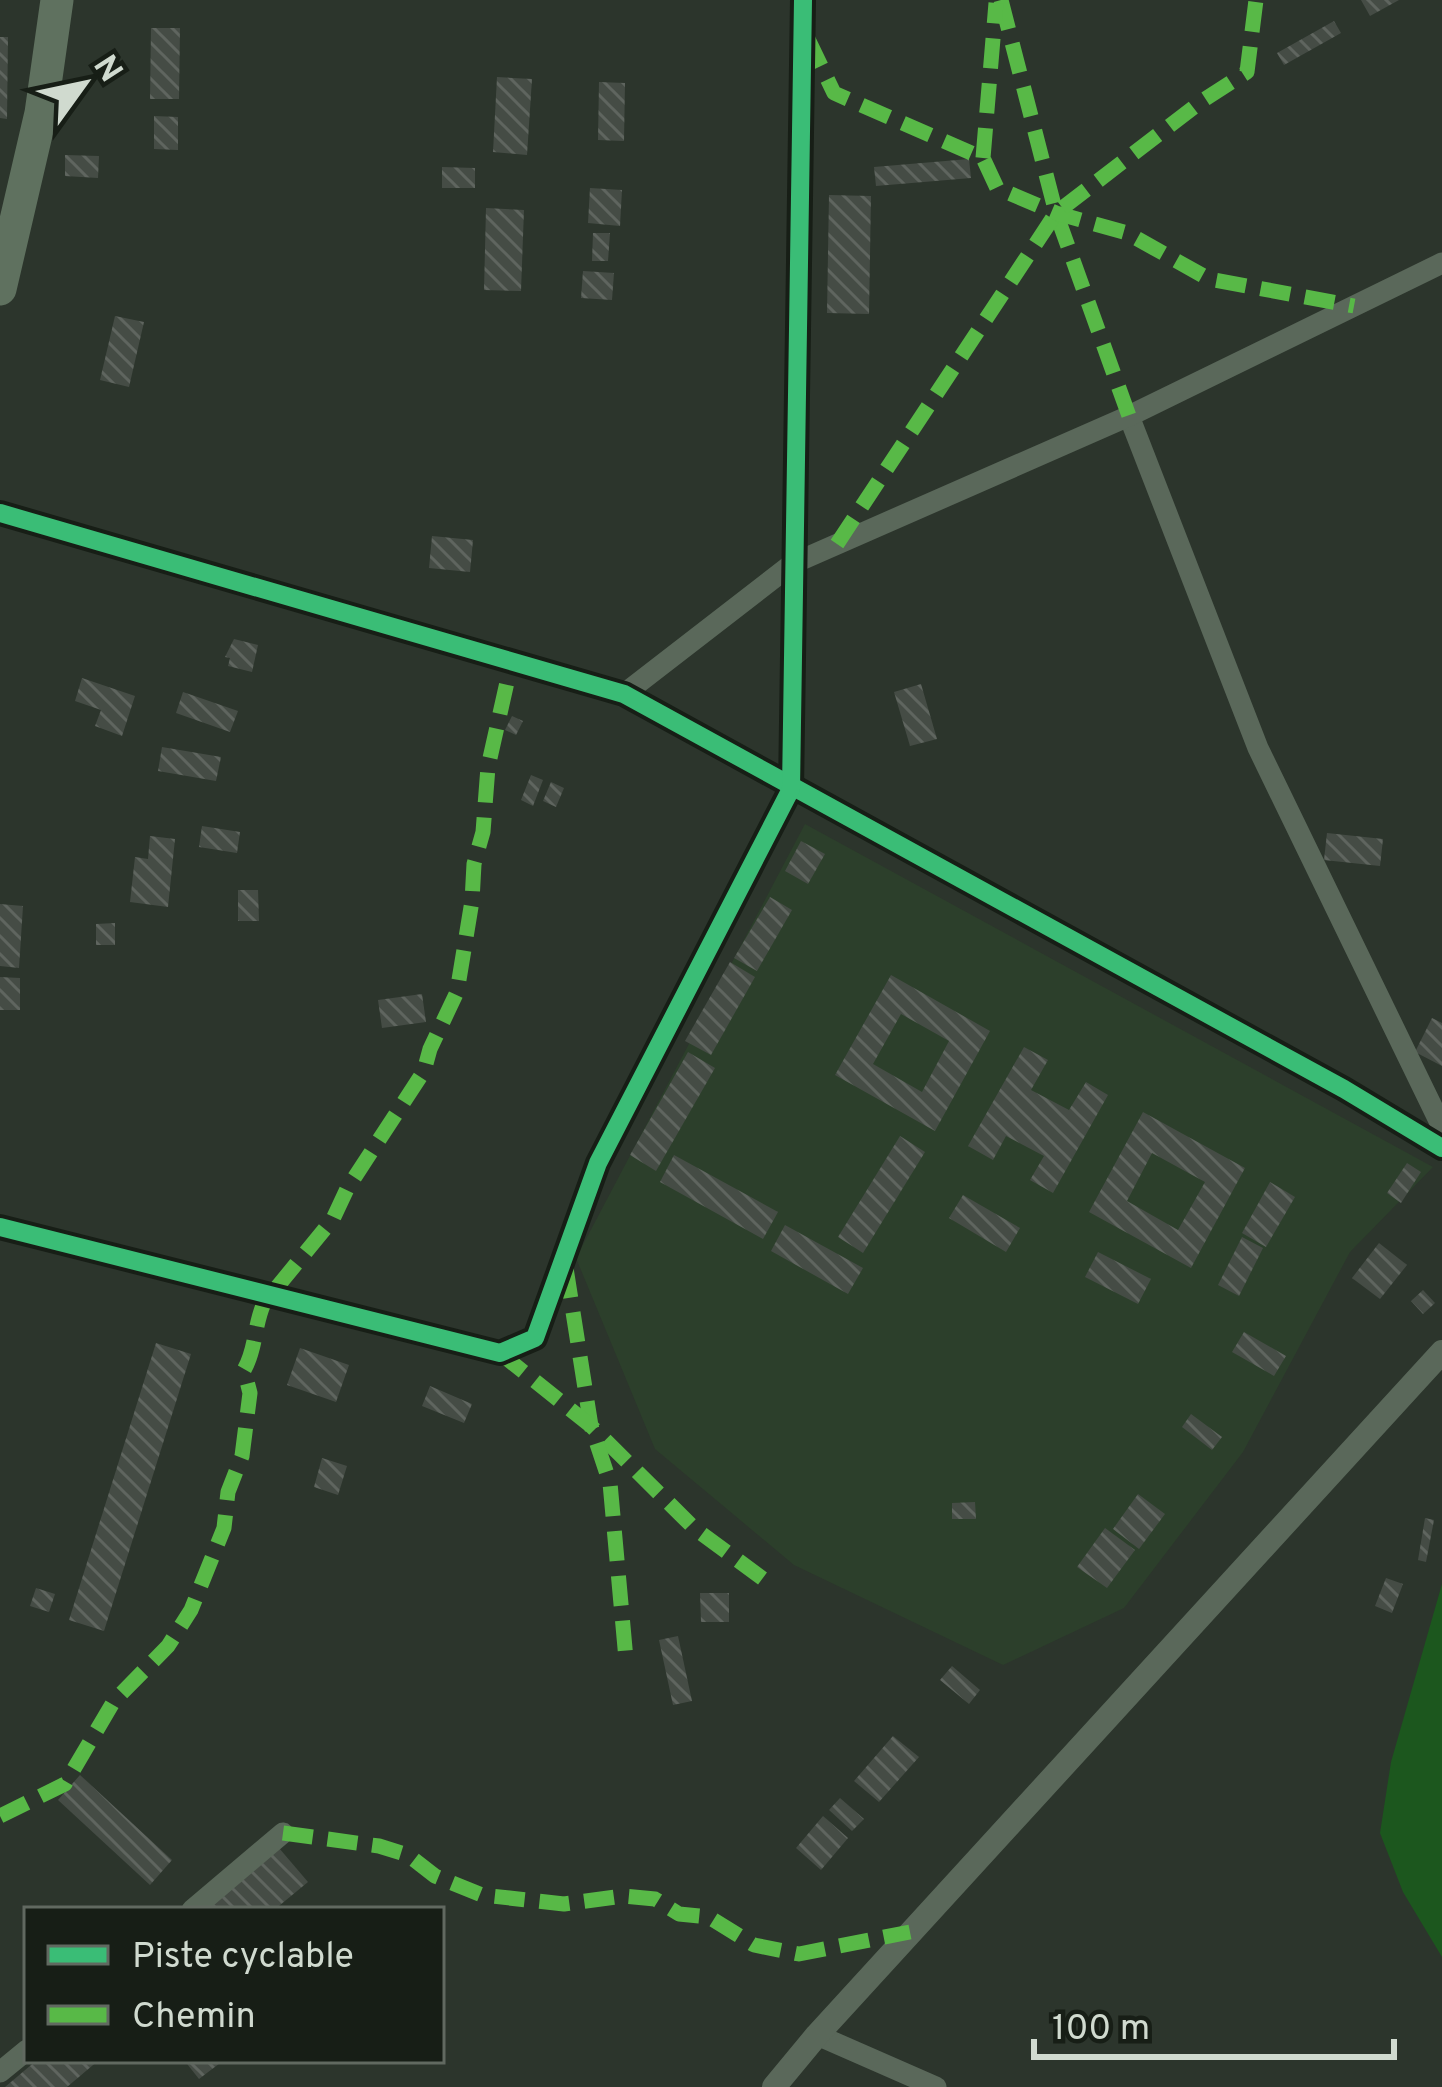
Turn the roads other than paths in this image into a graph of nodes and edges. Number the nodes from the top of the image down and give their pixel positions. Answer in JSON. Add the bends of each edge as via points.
{"nodes":[{"id":1,"x":57,"y":0,"type":"edge"},
{"id":2,"x":803,"y":0,"type":"edge"},
{"id":3,"x":1442,"y":263,"type":"edge"},
{"id":4,"x":0,"y":289,"type":"edge"},
{"id":5,"x":1129,"y":416,"type":"junction"},
{"id":6,"x":0,"y":513,"type":"edge"},
{"id":7,"x":791,"y":564,"type":"junction"},
{"id":8,"x":624,"y":694,"type":"junction"},
{"id":9,"x":791,"y":789,"type":"junction"},
{"id":10,"x":1442,"y":1126,"type":"edge"},
{"id":11,"x":1442,"y":1148,"type":"edge"},
{"id":12,"x":0,"y":1227,"type":"edge"},
{"id":13,"x":1442,"y":1352,"type":"edge"},
{"id":14,"x":283,"y":1833,"type":"dead end"},
{"id":15,"x":196,"y":1907,"type":"edge"},
{"id":16,"x":817,"y":2035,"type":"junction"},
{"id":17,"x":24,"y":2052,"type":"edge"},
{"id":18,"x":0,"y":2072,"type":"edge"},
{"id":19,"x":775,"y":2087,"type":"edge"},
{"id":20,"x":936,"y":2087,"type":"edge"}],
"edges":[{"from":1,"to":4,"type":"main road","via":[[41,113]]},
{"from":2,"to":7,"type":"street"},
{"from":3,"to":5,"type":"street"},
{"from":5,"to":7,"type":"street"},
{"from":5,"to":10,"type":"street","via":[[1258,748]]},
{"from":6,"to":8,"type":"street"},
{"from":7,"to":8,"type":"street"},
{"from":7,"to":9,"type":"street"},
{"from":8,"to":9,"type":"street"},
{"from":9,"to":11,"type":"street"},
{"from":9,"to":12,"type":"street","via":[[598,1163],[535,1338],[500,1354]]},
{"from":13,"to":16,"type":"street"},
{"from":14,"to":15,"type":"street"},
{"from":16,"to":19,"type":"street"},
{"from":16,"to":20,"type":"street"},
{"from":17,"to":18,"type":"street"}]}
